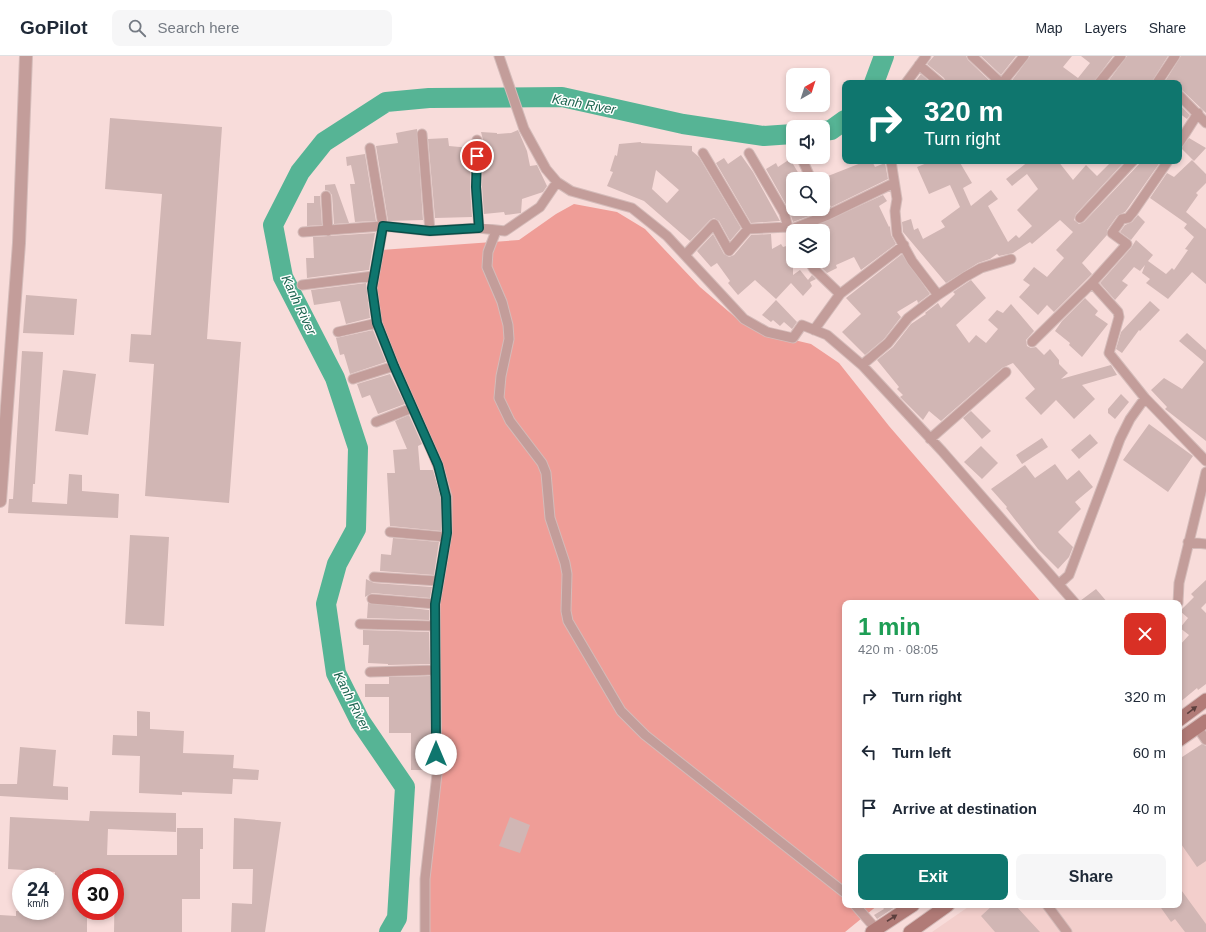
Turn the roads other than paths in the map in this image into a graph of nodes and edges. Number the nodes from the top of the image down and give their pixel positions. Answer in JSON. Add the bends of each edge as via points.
{"nodes":[{"id":1,"x":26,"y":56,"type":"edge"},
{"id":2,"x":499,"y":56,"type":"edge"},
{"id":3,"x":926,"y":56,"type":"edge"},
{"id":4,"x":973,"y":56,"type":"edge"},
{"id":5,"x":1024,"y":56,"type":"edge"},
{"id":6,"x":1122,"y":56,"type":"edge"},
{"id":7,"x":1175,"y":56,"type":"edge"},
{"id":8,"x":919,"y":64,"type":"junction"},
{"id":9,"x":908,"y":80,"type":"edge"},
{"id":10,"x":937,"y":80,"type":"edge"},
{"id":11,"x":999,"y":80,"type":"edge"},
{"id":12,"x":1004,"y":80,"type":"edge"},
{"id":13,"x":1102,"y":80,"type":"edge"},
{"id":14,"x":1159,"y":80,"type":"edge"},
{"id":15,"x":1182,"y":98,"type":"edge"},
{"id":16,"x":1203,"y":117,"type":"edge"},
{"id":17,"x":422,"y":134,"type":"dead end"},
{"id":18,"x":477,"y":140,"type":"dead end"},
{"id":19,"x":1182,"y":140,"type":"edge"},
{"id":20,"x":370,"y":148,"type":"dead end"},
{"id":21,"x":702,"y":153,"type":"dead end"},
{"id":22,"x":749,"y":153,"type":"dead end"},
{"id":23,"x":891,"y":164,"type":"edge"},
{"id":24,"x":1130,"y":164,"type":"edge"},
{"id":25,"x":1166,"y":164,"type":"edge"},
{"id":26,"x":557,"y":182,"type":"junction"},
{"id":27,"x":894,"y":183,"type":"junction"},
{"id":28,"x":326,"y":196,"type":"dead end"},
{"id":29,"x":830,"y":214,"type":"edge"},
{"id":30,"x":825,"y":216,"type":"edge"},
{"id":31,"x":1080,"y":218,"type":"dead end"},
{"id":32,"x":789,"y":224,"type":"edge"},
{"id":33,"x":804,"y":224,"type":"edge"},
{"id":34,"x":383,"y":226,"type":"junction"},
{"id":35,"x":479,"y":228,"type":"junction"},
{"id":36,"x":748,"y":229,"type":"junction"},
{"id":37,"x":786,"y":229,"type":"edge"},
{"id":38,"x":328,"y":231,"type":"junction"},
{"id":39,"x":430,"y":231,"type":"junction"},
{"id":40,"x":496,"y":231,"type":"junction"},
{"id":41,"x":303,"y":232,"type":"dead end"},
{"id":42,"x":904,"y":245,"type":"junction"},
{"id":43,"x":685,"y":254,"type":"junction"},
{"id":44,"x":1011,"y":259,"type":"dead end"},
{"id":45,"x":813,"y":268,"type":"edge"},
{"id":46,"x":373,"y":276,"type":"junction"},
{"id":47,"x":1092,"y":283,"type":"junction"},
{"id":48,"x":302,"y":285,"type":"dead end"},
{"id":49,"x":840,"y":294,"type":"junction"},
{"id":50,"x":938,"y":295,"type":"junction"},
{"id":51,"x":377,"y":323,"type":"junction"},
{"id":52,"x":814,"y":330,"type":"junction"},
{"id":53,"x":338,"y":332,"type":"dead end"},
{"id":54,"x":1032,"y":342,"type":"dead end"},
{"id":55,"x":862,"y":365,"type":"junction"},
{"id":56,"x":394,"y":366,"type":"junction"},
{"id":57,"x":1006,"y":372,"type":"dead end"},
{"id":58,"x":353,"y":379,"type":"dead end"},
{"id":59,"x":1145,"y":398,"type":"junction"},
{"id":60,"x":412,"y":408,"type":"junction"},
{"id":61,"x":376,"y":422,"type":"dead end"},
{"id":62,"x":930,"y":440,"type":"junction"},
{"id":63,"x":1206,"y":461,"type":"edge"},
{"id":64,"x":1206,"y":472,"type":"edge"},
{"id":65,"x":0,"y":501,"type":"edge"},
{"id":66,"x":390,"y":532,"type":"dead end"},
{"id":67,"x":446,"y":537,"type":"junction"},
{"id":68,"x":1188,"y":542,"type":"junction"},
{"id":69,"x":1206,"y":544,"type":"edge"},
{"id":70,"x":374,"y":577,"type":"dead end"},
{"id":71,"x":438,"y":581,"type":"junction"},
{"id":72,"x":1059,"y":584,"type":"junction"},
{"id":73,"x":372,"y":599,"type":"dead end"},
{"id":74,"x":1072,"y":600,"type":"edge"},
{"id":75,"x":1178,"y":600,"type":"edge"},
{"id":76,"x":435,"y":604,"type":"junction"},
{"id":77,"x":360,"y":624,"type":"dead end"},
{"id":78,"x":435,"y":626,"type":"junction"},
{"id":79,"x":436,"y":670,"type":"junction"},
{"id":80,"x":370,"y":672,"type":"dead end"},
{"id":81,"x":1206,"y":700,"type":"edge"},
{"id":82,"x":1182,"y":718,"type":"edge"},
{"id":83,"x":1201,"y":724,"type":"edge"},
{"id":84,"x":1182,"y":738,"type":"edge"},
{"id":85,"x":1206,"y":740,"type":"edge"},
{"id":86,"x":842,"y":891,"type":"edge"},
{"id":87,"x":858,"y":908,"type":"edge"},
{"id":88,"x":908,"y":908,"type":"edge"},
{"id":89,"x":944,"y":908,"type":"edge"},
{"id":90,"x":1049,"y":908,"type":"edge"},
{"id":91,"x":874,"y":930,"type":"edge"},
{"id":92,"x":425,"y":932,"type":"edge"},
{"id":93,"x":910,"y":932,"type":"edge"},
{"id":94,"x":1068,"y":932,"type":"edge"}],
"edges":[{"from":1,"to":65,"type":"street","via":[[20,243]]},
{"from":2,"to":26,"type":"street","via":[[524,129],[546,169]]},
{"from":3,"to":8,"type":"street"},
{"from":4,"to":11,"type":"street"},
{"from":5,"to":12,"type":"street"},
{"from":6,"to":13,"type":"street"},
{"from":7,"to":14,"type":"street"},
{"from":8,"to":9,"type":"street"},
{"from":8,"to":10,"type":"street"},
{"from":15,"to":16,"type":"street"},
{"from":16,"to":19,"type":"street"},
{"from":17,"to":39,"type":"street"},
{"from":18,"to":35,"type":"street","via":[[476,187]]},
{"from":20,"to":34,"type":"street"},
{"from":21,"to":36,"type":"street"},
{"from":22,"to":32,"type":"street"},
{"from":23,"to":27,"type":"street"},
{"from":24,"to":31,"type":"street"},
{"from":25,"to":47,"type":"street","via":[[1133,212],[1128,218],[1122,219],[1112,233],[1127,244]]},
{"from":26,"to":40,"type":"street","via":[[540,207],[505,231]]},
{"from":26,"to":43,"type":"street","via":[[571,190],[632,208]]},
{"from":27,"to":29,"type":"street"},
{"from":27,"to":42,"type":"street","via":[[897,199],[897,234]]},
{"from":28,"to":38,"type":"street"},
{"from":30,"to":33,"type":"street"},
{"from":34,"to":38,"type":"street"},
{"from":34,"to":39,"type":"street"},
{"from":34,"to":46,"type":"street"},
{"from":35,"to":39,"type":"street"},
{"from":35,"to":40,"type":"street"},
{"from":36,"to":37,"type":"street"},
{"from":36,"to":43,"type":"street","via":[[729,251],[714,224]]},
{"from":38,"to":41,"type":"street"},
{"from":40,"to":86,"type":"street","via":[[488,252],[487,267],[502,302],[509,339],[499,398],[510,421],[546,472],[550,518],[567,574],[568,621],[629,720]]},
{"from":42,"to":49,"type":"street"},
{"from":42,"to":50,"type":"street","via":[[912,261]]},
{"from":43,"to":52,"type":"street","via":[[744,319],[767,332],[793,338],[802,325]]},
{"from":44,"to":50,"type":"street","via":[[981,268]]},
{"from":45,"to":49,"type":"street"},
{"from":46,"to":48,"type":"street"},
{"from":46,"to":51,"type":"street","via":[[372,288]]},
{"from":47,"to":54,"type":"street"},
{"from":47,"to":59,"type":"street","via":[[1118,312],[1119,318],[1109,353]]},
{"from":49,"to":52,"type":"street"},
{"from":50,"to":55,"type":"street","via":[[908,318],[888,343]]},
{"from":51,"to":53,"type":"street"},
{"from":51,"to":56,"type":"street"},
{"from":52,"to":55,"type":"street","via":[[827,335]]},
{"from":55,"to":62,"type":"street"},
{"from":56,"to":58,"type":"street"},
{"from":56,"to":60,"type":"street"},
{"from":57,"to":62,"type":"street"},
{"from":59,"to":63,"type":"street"},
{"from":59,"to":72,"type":"street","via":[[1130,419],[1120,440],[1069,575]]},
{"from":60,"to":61,"type":"street"},
{"from":60,"to":67,"type":"street","via":[[441,475],[446,497]]},
{"from":62,"to":72,"type":"street"},
{"from":64,"to":68,"type":"street"},
{"from":66,"to":67,"type":"street"},
{"from":67,"to":71,"type":"street"},
{"from":68,"to":69,"type":"street"},
{"from":68,"to":75,"type":"street"},
{"from":70,"to":71,"type":"street"},
{"from":71,"to":76,"type":"street"},
{"from":72,"to":74,"type":"street"},
{"from":73,"to":76,"type":"street"},
{"from":76,"to":78,"type":"street"},
{"from":77,"to":78,"type":"street"},
{"from":78,"to":79,"type":"street"},
{"from":79,"to":80,"type":"street"},
{"from":79,"to":92,"type":"street","via":[[437,774],[425,879]]},
{"from":82,"to":81,"type":"main road","one_way":true},
{"from":83,"to":84,"type":"main road"},
{"from":83,"to":85,"type":"street"},
{"from":87,"to":91,"type":"street"},
{"from":91,"to":88,"type":"main road","one_way":true},
{"from":89,"to":93,"type":"main road"},
{"from":90,"to":94,"type":"street"}]}
